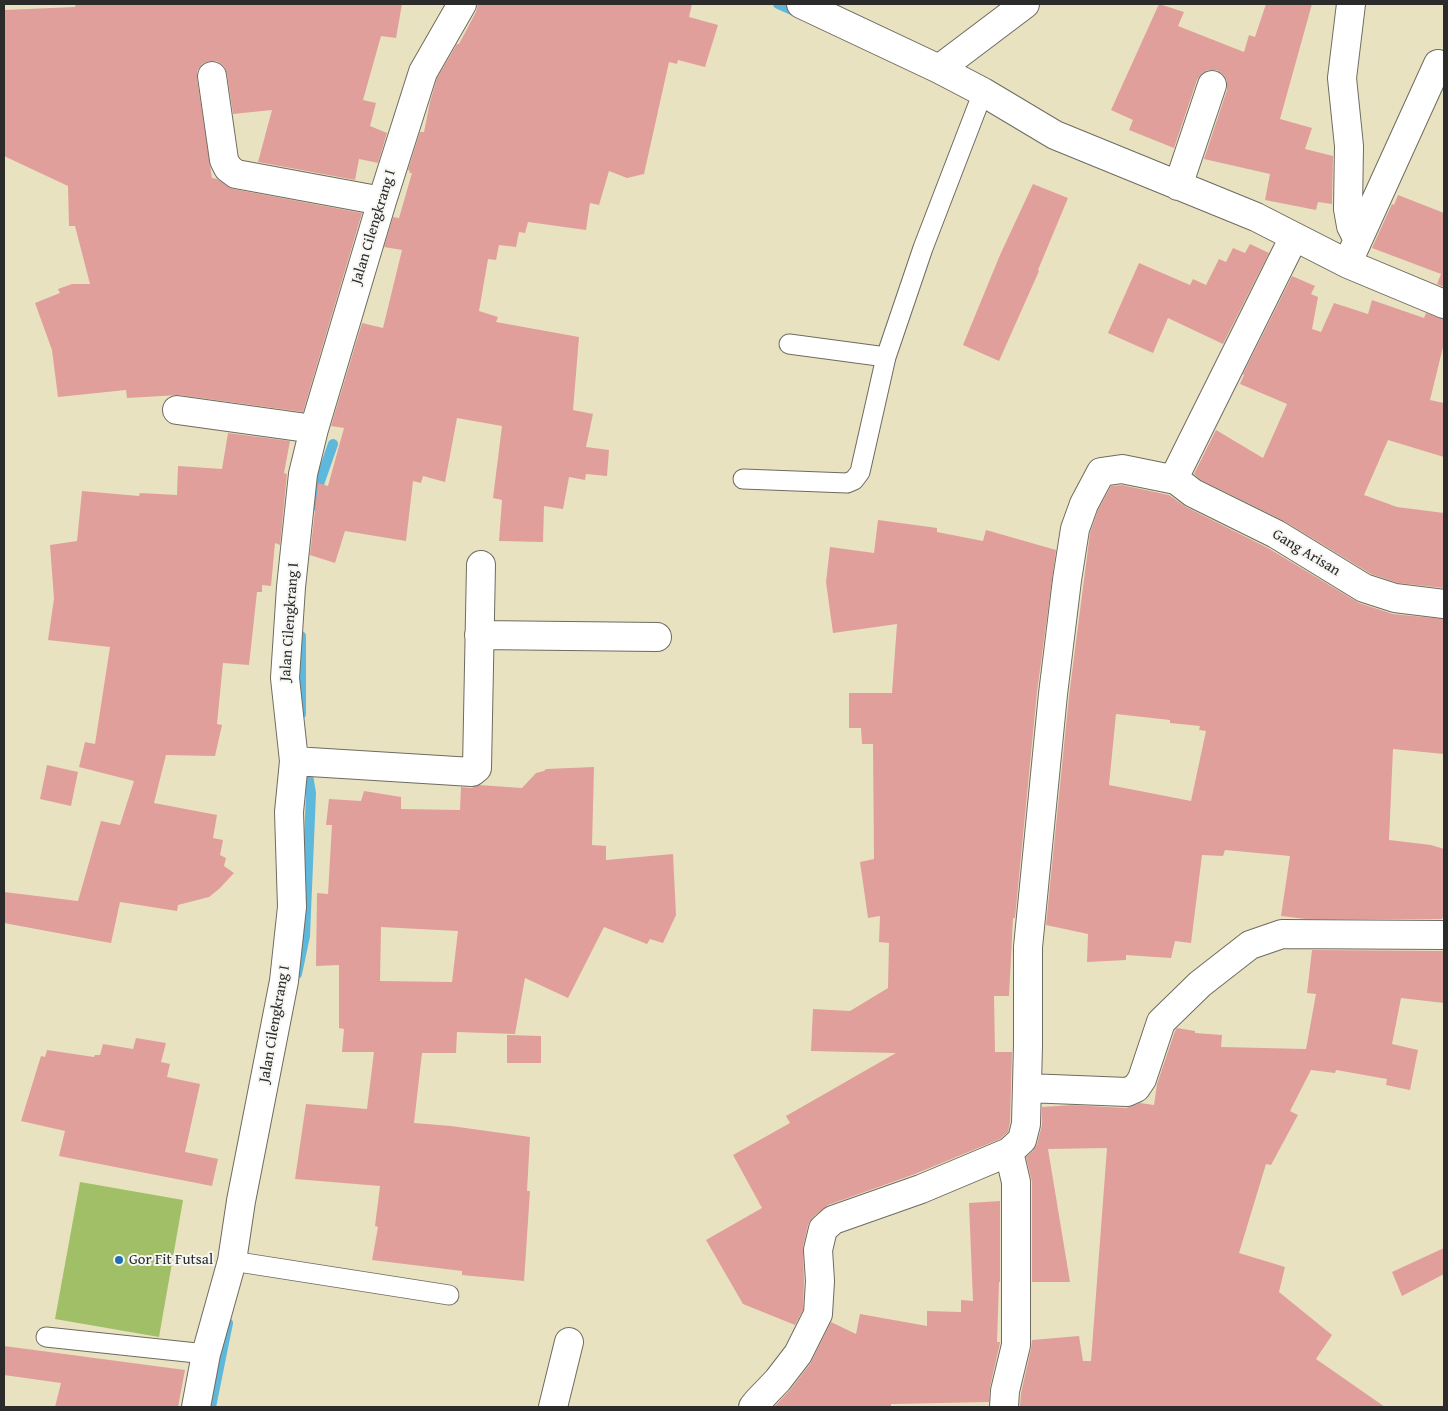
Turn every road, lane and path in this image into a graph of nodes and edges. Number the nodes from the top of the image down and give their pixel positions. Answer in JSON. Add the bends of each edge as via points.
{"nodes":[{"id":1,"x":462,"y":4,"type":"edge"},
{"id":2,"x":801,"y":4,"type":"edge"},
{"id":3,"x":1025,"y":4,"type":"edge"},
{"id":4,"x":1351,"y":4,"type":"edge"},
{"id":5,"x":1438,"y":64,"type":"dead end"},
{"id":6,"x":940,"y":69,"type":"junction"},
{"id":7,"x":212,"y":76,"type":"dead end"},
{"id":8,"x":1212,"y":85,"type":"dead end"},
{"id":9,"x":983,"y":92,"type":"junction"},
{"id":10,"x":1178,"y":186,"type":"junction"},
{"id":11,"x":382,"y":200,"type":"junction"},
{"id":12,"x":1294,"y":237,"type":"junction"},
{"id":13,"x":1353,"y":252,"type":"junction"},
{"id":14,"x":1444,"y":304,"type":"edge"},
{"id":15,"x":788,"y":344,"type":"dead end"},
{"id":16,"x":886,"y":357,"type":"junction"},
{"id":17,"x":177,"y":410,"type":"dead end"},
{"id":18,"x":314,"y":429,"type":"junction"},
{"id":19,"x":743,"y":479,"type":"dead end"},
{"id":20,"x":1176,"y":480,"type":"junction"},
{"id":21,"x":481,"y":565,"type":"dead end"},
{"id":22,"x":1444,"y":604,"type":"edge"},
{"id":23,"x":479,"y":635,"type":"junction"},
{"id":24,"x":657,"y":637,"type":"dead end"},
{"id":25,"x":294,"y":761,"type":"junction"},
{"id":26,"x":1444,"y":935,"type":"edge"},
{"id":27,"x":1027,"y":1088,"type":"junction"},
{"id":28,"x":1009,"y":1152,"type":"junction"},
{"id":29,"x":232,"y":1261,"type":"junction"},
{"id":30,"x":449,"y":1295,"type":"dead end"},
{"id":31,"x":46,"y":1337,"type":"dead end"},
{"id":32,"x":569,"y":1342,"type":"dead end"},
{"id":33,"x":206,"y":1354,"type":"junction"},
{"id":34,"x":196,"y":1407,"type":"edge"},
{"id":35,"x":553,"y":1407,"type":"edge"},
{"id":36,"x":754,"y":1407,"type":"edge"},
{"id":37,"x":1004,"y":1407,"type":"edge"}],
"edges":[{"from":1,"to":11,"type":"street","name":"Jalan Cilengkrang I","via":[[424,72]]},
{"from":2,"to":6,"type":"street"},
{"from":3,"to":6,"type":"street"},
{"from":4,"to":13,"type":"street","via":[[1342,78],[1349,146],[1348,209]]},
{"from":5,"to":13,"type":"street"},
{"from":6,"to":9,"type":"street"},
{"from":7,"to":11,"type":"street","via":[[224,160],[236,174]]},
{"from":8,"to":10,"type":"street"},
{"from":9,"to":10,"type":"street","via":[[1055,135]]},
{"from":9,"to":16,"type":"lane"},
{"from":10,"to":12,"type":"street","via":[[1256,217]]},
{"from":11,"to":18,"type":"street","name":"Jalan Cilengkrang I"},
{"from":12,"to":13,"type":"street"},
{"from":12,"to":20,"type":"street","via":[[1177,472]]},
{"from":13,"to":14,"type":"street"},
{"from":15,"to":16,"type":"lane"},
{"from":16,"to":19,"type":"lane","via":[[860,472],[854,480],[847,483]]},
{"from":17,"to":18,"type":"street"},
{"from":18,"to":25,"type":"street","name":"Jalan Cilengkrang I","via":[[303,474],[285,678]]},
{"from":20,"to":22,"type":"street","name":"Gang Arisan","via":[[1193,494],[1276,534],[1364,588],[1395,598]]},
{"from":20,"to":27,"type":"street","via":[[1122,469],[1101,472],[1075,529],[1053,694],[1028,947]]},
{"from":21,"to":23,"type":"street"},
{"from":23,"to":24,"type":"street"},
{"from":23,"to":25,"type":"street","via":[[477,768],[474,771]]},
{"from":25,"to":29,"type":"street","name":"Jalan Cilengkrang I","via":[[289,812],[292,906],[284,981]]},
{"from":26,"to":27,"type":"street","via":[[1282,934],[1250,945],[1200,984],[1161,1022],[1136,1088],[1126,1092]]},
{"from":27,"to":28,"type":"street","via":[[1022,1140]]},
{"from":28,"to":36,"type":"street","via":[[921,1189],[833,1220],[823,1229],[818,1250],[818,1314],[798,1354]]},
{"from":28,"to":37,"type":"street","via":[[1016,1182],[1016,1345]]},
{"from":29,"to":30,"type":"lane"},
{"from":29,"to":33,"type":"street","name":"Jalan Cilengkrang I"},
{"from":31,"to":33,"type":"lane"},
{"from":32,"to":35,"type":"street"},
{"from":33,"to":34,"type":"street","name":"Jalan Cilengkrang I"}]}
